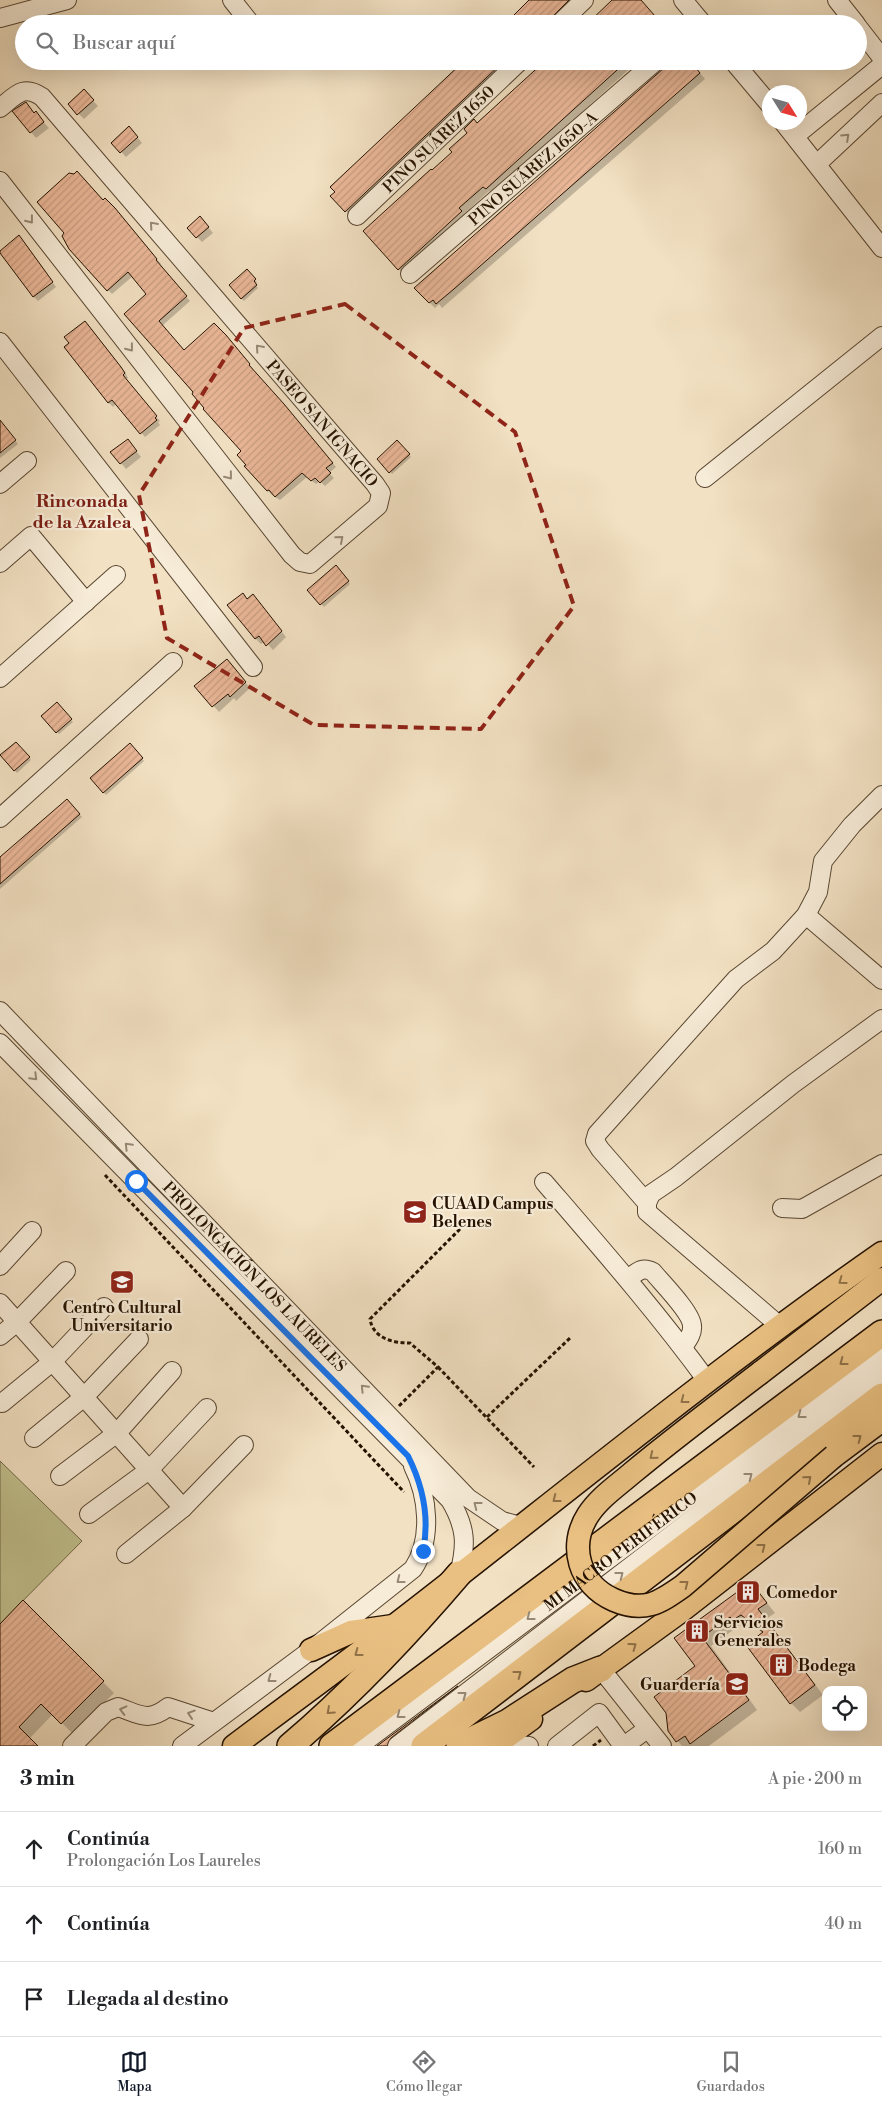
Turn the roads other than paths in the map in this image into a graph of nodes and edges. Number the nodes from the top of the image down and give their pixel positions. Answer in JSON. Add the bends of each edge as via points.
{"nodes":[{"id":1,"x":67,"y":0,"type":"edge"},
{"id":2,"x":232,"y":0,"type":"edge"},
{"id":3,"x":584,"y":0,"type":"edge"},
{"id":4,"x":683,"y":0,"type":"edge"},
{"id":5,"x":838,"y":0,"type":"edge"},
{"id":6,"x":244,"y":15,"type":"edge"},
{"id":7,"x":568,"y":15,"type":"edge"},
{"id":8,"x":695,"y":15,"type":"edge"},
{"id":9,"x":849,"y":15,"type":"edge"},
{"id":10,"x":0,"y":18,"type":"edge"},
{"id":11,"x":867,"y":39,"type":"edge"},
{"id":12,"x":882,"y":58,"type":"edge"},
{"id":13,"x":882,"y":65,"type":"edge"},
{"id":14,"x":511,"y":70,"type":"edge"},
{"id":15,"x":646,"y":70,"type":"edge"},
{"id":16,"x":740,"y":70,"type":"edge"},
{"id":17,"x":762,"y":96,"type":"edge"},
{"id":18,"x":882,"y":103,"type":"edge"},
{"id":19,"x":0,"y":108,"type":"edge"},
{"id":20,"x":790,"y":130,"type":"edge"},
{"id":21,"x":795,"y":136,"type":"junction"},
{"id":22,"x":817,"y":164,"type":"junction"},
{"id":23,"x":0,"y":181,"type":"edge"},
{"id":24,"x":357,"y":216,"type":"dead end"},
{"id":25,"x":882,"y":248,"type":"edge"},
{"id":26,"x":410,"y":274,"type":"dead end"},
{"id":27,"x":882,"y":336,"type":"edge"},
{"id":28,"x":0,"y":342,"type":"edge"},
{"id":29,"x":27,"y":461,"type":"dead end"},
{"id":30,"x":705,"y":478,"type":"dead end"},
{"id":31,"x":0,"y":484,"type":"edge"},
{"id":32,"x":0,"y":563,"type":"edge"},
{"id":33,"x":116,"y":575,"type":"dead end"},
{"id":34,"x":86,"y":602,"type":"junction"},
{"id":35,"x":173,"y":662,"type":"dead end"},
{"id":36,"x":253,"y":667,"type":"dead end"},
{"id":37,"x":1,"y":676,"type":"edge"},
{"id":38,"x":882,"y":795,"type":"edge"},
{"id":39,"x":0,"y":818,"type":"edge"},
{"id":40,"x":806,"y":915,"type":"junction"},
{"id":41,"x":882,"y":980,"type":"edge"},
{"id":42,"x":0,"y":1011,"type":"edge"},
{"id":43,"x":882,"y":1019,"type":"edge"},
{"id":44,"x":0,"y":1043,"type":"edge"},
{"id":45,"x":144,"y":1163,"type":"junction"},
{"id":46,"x":882,"y":1164,"type":"edge"},
{"id":47,"x":131,"y":1176,"type":"junction"},
{"id":48,"x":544,"y":1182,"type":"dead end"},
{"id":49,"x":647,"y":1203,"type":"junction"},
{"id":50,"x":782,"y":1208,"type":"dead end"},
{"id":51,"x":32,"y":1231,"type":"dead end"},
{"id":52,"x":882,"y":1253,"type":"edge"},
{"id":53,"x":0,"y":1266,"type":"edge"},
{"id":54,"x":66,"y":1271,"type":"dead end"},
{"id":55,"x":628,"y":1279,"type":"junction"},
{"id":56,"x":882,"y":1279,"type":"edge"},
{"id":57,"x":0,"y":1303,"type":"edge"},
{"id":58,"x":104,"y":1306,"type":"dead end"},
{"id":59,"x":17,"y":1322,"type":"junction"},
{"id":60,"x":781,"y":1327,"type":"junction"},
{"id":61,"x":882,"y":1333,"type":"edge"},
{"id":62,"x":0,"y":1336,"type":"edge"},
{"id":63,"x":139,"y":1339,"type":"dead end"},
{"id":64,"x":683,"y":1347,"type":"junction"},
{"id":65,"x":882,"y":1355,"type":"edge"},
{"id":66,"x":52,"y":1362,"type":"junction"},
{"id":67,"x":172,"y":1371,"type":"dead end"},
{"id":68,"x":882,"y":1373,"type":"edge"},
{"id":69,"x":708,"y":1382,"type":"junction"},
{"id":70,"x":882,"y":1396,"type":"edge"},
{"id":71,"x":84,"y":1397,"type":"junction"},
{"id":72,"x":2,"y":1402,"type":"dead end"},
{"id":73,"x":207,"y":1408,"type":"dead end"},
{"id":74,"x":882,"y":1420,"type":"edge"},
{"id":75,"x":117,"y":1434,"type":"junction"},
{"id":76,"x":34,"y":1438,"type":"dead end"},
{"id":77,"x":244,"y":1445,"type":"dead end"},
{"id":78,"x":882,"y":1454,"type":"edge"},
{"id":79,"x":408,"y":1456,"type":"junction"},
{"id":80,"x":150,"y":1470,"type":"junction"},
{"id":81,"x":60,"y":1476,"type":"dead end"},
{"id":82,"x":447,"y":1486,"type":"junction"},
{"id":83,"x":183,"y":1508,"type":"junction"},
{"id":84,"x":89,"y":1514,"type":"dead end"},
{"id":85,"x":520,"y":1526,"type":"junction"},
{"id":86,"x":126,"y":1554,"type":"dead end"},
{"id":87,"x":459,"y":1574,"type":"junction"},
{"id":88,"x":394,"y":1626,"type":"junction"},
{"id":89,"x":311,"y":1650,"type":"junction"},
{"id":90,"x":601,"y":1669,"type":"junction"},
{"id":91,"x":601,"y":1716,"type":"junction"},
{"id":92,"x":214,"y":1722,"type":"junction"},
{"id":93,"x":654,"y":1737,"type":"edge"},
{"id":94,"x":496,"y":1744,"type":"edge"},
{"id":95,"x":72,"y":1746,"type":"edge"},
{"id":96,"x":182,"y":1746,"type":"edge"},
{"id":97,"x":234,"y":1746,"type":"edge"},
{"id":98,"x":290,"y":1746,"type":"edge"},
{"id":99,"x":332,"y":1746,"type":"edge"},
{"id":100,"x":359,"y":1746,"type":"edge"},
{"id":101,"x":397,"y":1746,"type":"edge"},
{"id":102,"x":424,"y":1746,"type":"edge"},
{"id":103,"x":459,"y":1746,"type":"edge"},
{"id":104,"x":529,"y":1746,"type":"edge"},
{"id":105,"x":557,"y":1746,"type":"edge"},
{"id":106,"x":570,"y":1746,"type":"edge"},
{"id":107,"x":623,"y":1746,"type":"edge"},
{"id":108,"x":638,"y":1746,"type":"edge"}],
"edges":[{"from":1,"to":10,"type":"street"},
{"from":2,"to":6,"type":"street"},
{"from":3,"to":7,"type":"street"},
{"from":4,"to":8,"type":"street"},
{"from":5,"to":9,"type":"street"},
{"from":11,"to":12,"type":"street"},
{"from":13,"to":21,"type":"street"},
{"from":14,"to":24,"type":"street","name":"PINO SUÁREZ 1650"},
{"from":15,"to":26,"type":"street","name":"PINO SUÁREZ 1650-A"},
{"from":16,"to":17,"type":"street"},
{"from":22,"to":18,"type":"street","one_way":true},
{"from":23,"to":19,"type":"street","name":"PASEO SAN IGNACIO","one_way":true,"via":[[296,559],[310,564],[378,506],[381,493],[375,484],[42,97],[33,91],[20,91]]},
{"from":20,"to":21,"type":"street"},
{"from":21,"to":22,"type":"street"},
{"from":22,"to":25,"type":"street"},
{"from":27,"to":30,"type":"street"},
{"from":28,"to":36,"type":"street"},
{"from":29,"to":31,"type":"street"},
{"from":32,"to":34,"type":"street","via":[[31,536]]},
{"from":33,"to":34,"type":"street"},
{"from":34,"to":37,"type":"street"},
{"from":35,"to":39,"type":"street"},
{"from":38,"to":40,"type":"street","via":[[823,861],[818,892]]},
{"from":40,"to":41,"type":"street"},
{"from":40,"to":49,"type":"street","via":[[773,951],[736,980],[597,1134],[595,1141],[600,1149]]},
{"from":45,"to":42,"type":"street","name":"PROLONGACIÓN LOS LAURELES","one_way":true},
{"from":43,"to":49,"type":"street","via":[[651,1194]]},
{"from":44,"to":47,"type":"street","name":"PROLONGACIÓN LOS LAURELES","one_way":true},
{"from":45,"to":47,"type":"street"},
{"from":82,"to":45,"type":"street","name":"PROLONGACIÓN LOS LAURELES","one_way":true,"via":[[389,1415]]},
{"from":46,"to":50,"type":"street","via":[[802,1210]]},
{"from":47,"to":79,"type":"street","name":"PROLONGACIÓN LOS LAURELES"},
{"from":48,"to":55,"type":"street"},
{"from":49,"to":60,"type":"street","via":[[647,1212]]},
{"from":51,"to":53,"type":"street"},
{"from":52,"to":60,"type":"main road","one_way":true},
{"from":54,"to":59,"type":"street"},
{"from":55,"to":64,"type":"street"},
{"from":55,"to":64,"type":"street","via":[[641,1269],[653,1272],[688,1314],[693,1324]]},
{"from":56,"to":74,"type":"main road","one_way":true,"bridge":true,"via":[[651,1457],[594,1507],[583,1525],[577,1550],[580,1565],[596,1588],[609,1598],[628,1605],[656,1603],[683,1586],[834,1456]]},
{"from":57,"to":59,"type":"street"},
{"from":58,"to":66,"type":"street"},
{"from":59,"to":62,"type":"street"},
{"from":59,"to":66,"type":"street"},
{"from":60,"to":69,"type":"main road"},
{"from":61,"to":99,"type":"highway","one_way":true},
{"from":63,"to":71,"type":"street"},
{"from":64,"to":69,"type":"street"},
{"from":65,"to":100,"type":"street","name":"MI MACRO PERIFÉRICO","one_way":true},
{"from":66,"to":71,"type":"street"},
{"from":66,"to":72,"type":"street"},
{"from":67,"to":75,"type":"street"},
{"from":101,"to":68,"type":"street","name":"MI MACRO PERIFÉRICO","one_way":true},
{"from":69,"to":85,"type":"main road","one_way":true},
{"from":102,"to":70,"type":"highway","one_way":true},
{"from":71,"to":75,"type":"street"},
{"from":71,"to":76,"type":"street"},
{"from":73,"to":80,"type":"street"},
{"from":75,"to":80,"type":"street"},
{"from":75,"to":81,"type":"street"},
{"from":77,"to":83,"type":"street"},
{"from":90,"to":78,"type":"main road","one_way":true,"via":[[681,1611]]},
{"from":79,"to":82,"type":"street","name":"PROLONGACIÓN LOS LAURELES"},
{"from":79,"to":89,"type":"street","one_way":true,"via":[[420,1482],[426,1510],[426,1537],[419,1560],[413,1569]]},
{"from":80,"to":83,"type":"street"},
{"from":80,"to":84,"type":"street"},
{"from":85,"to":82,"type":"street","name":"PROLONGACIÓN LOS LAURELES","one_way":true,"via":[[502,1521]]},
{"from":82,"to":87,"type":"street","name":"PROLONGACIÓN LOS LAURELES","via":[[464,1534]]},
{"from":83,"to":86,"type":"street"},
{"from":85,"to":87,"type":"main road"},
{"from":87,"to":88,"type":"main road"},
{"from":87,"to":98,"type":"highway","one_way":true,"via":[[388,1654],[331,1711]]},
{"from":88,"to":89,"type":"main road","via":[[351,1632]]},
{"from":88,"to":97,"type":"main road","one_way":true},
{"from":89,"to":92,"type":"street","one_way":true},
{"from":90,"to":93,"type":"street"},
{"from":90,"to":94,"type":"main road"},
{"from":90,"to":103,"type":"highway","via":[[573,1680],[508,1722]]},
{"from":91,"to":105,"type":"street"},
{"from":91,"to":106,"type":"street"},
{"from":91,"to":107,"type":"street"},
{"from":92,"to":95,"type":"street","one_way":true,"via":[[168,1707],[151,1717],[118,1707],[106,1712]]},
{"from":92,"to":96,"type":"street"},
{"from":93,"to":107,"type":"street"},
{"from":93,"to":108,"type":"street"},
{"from":94,"to":104,"type":"street"}]}
